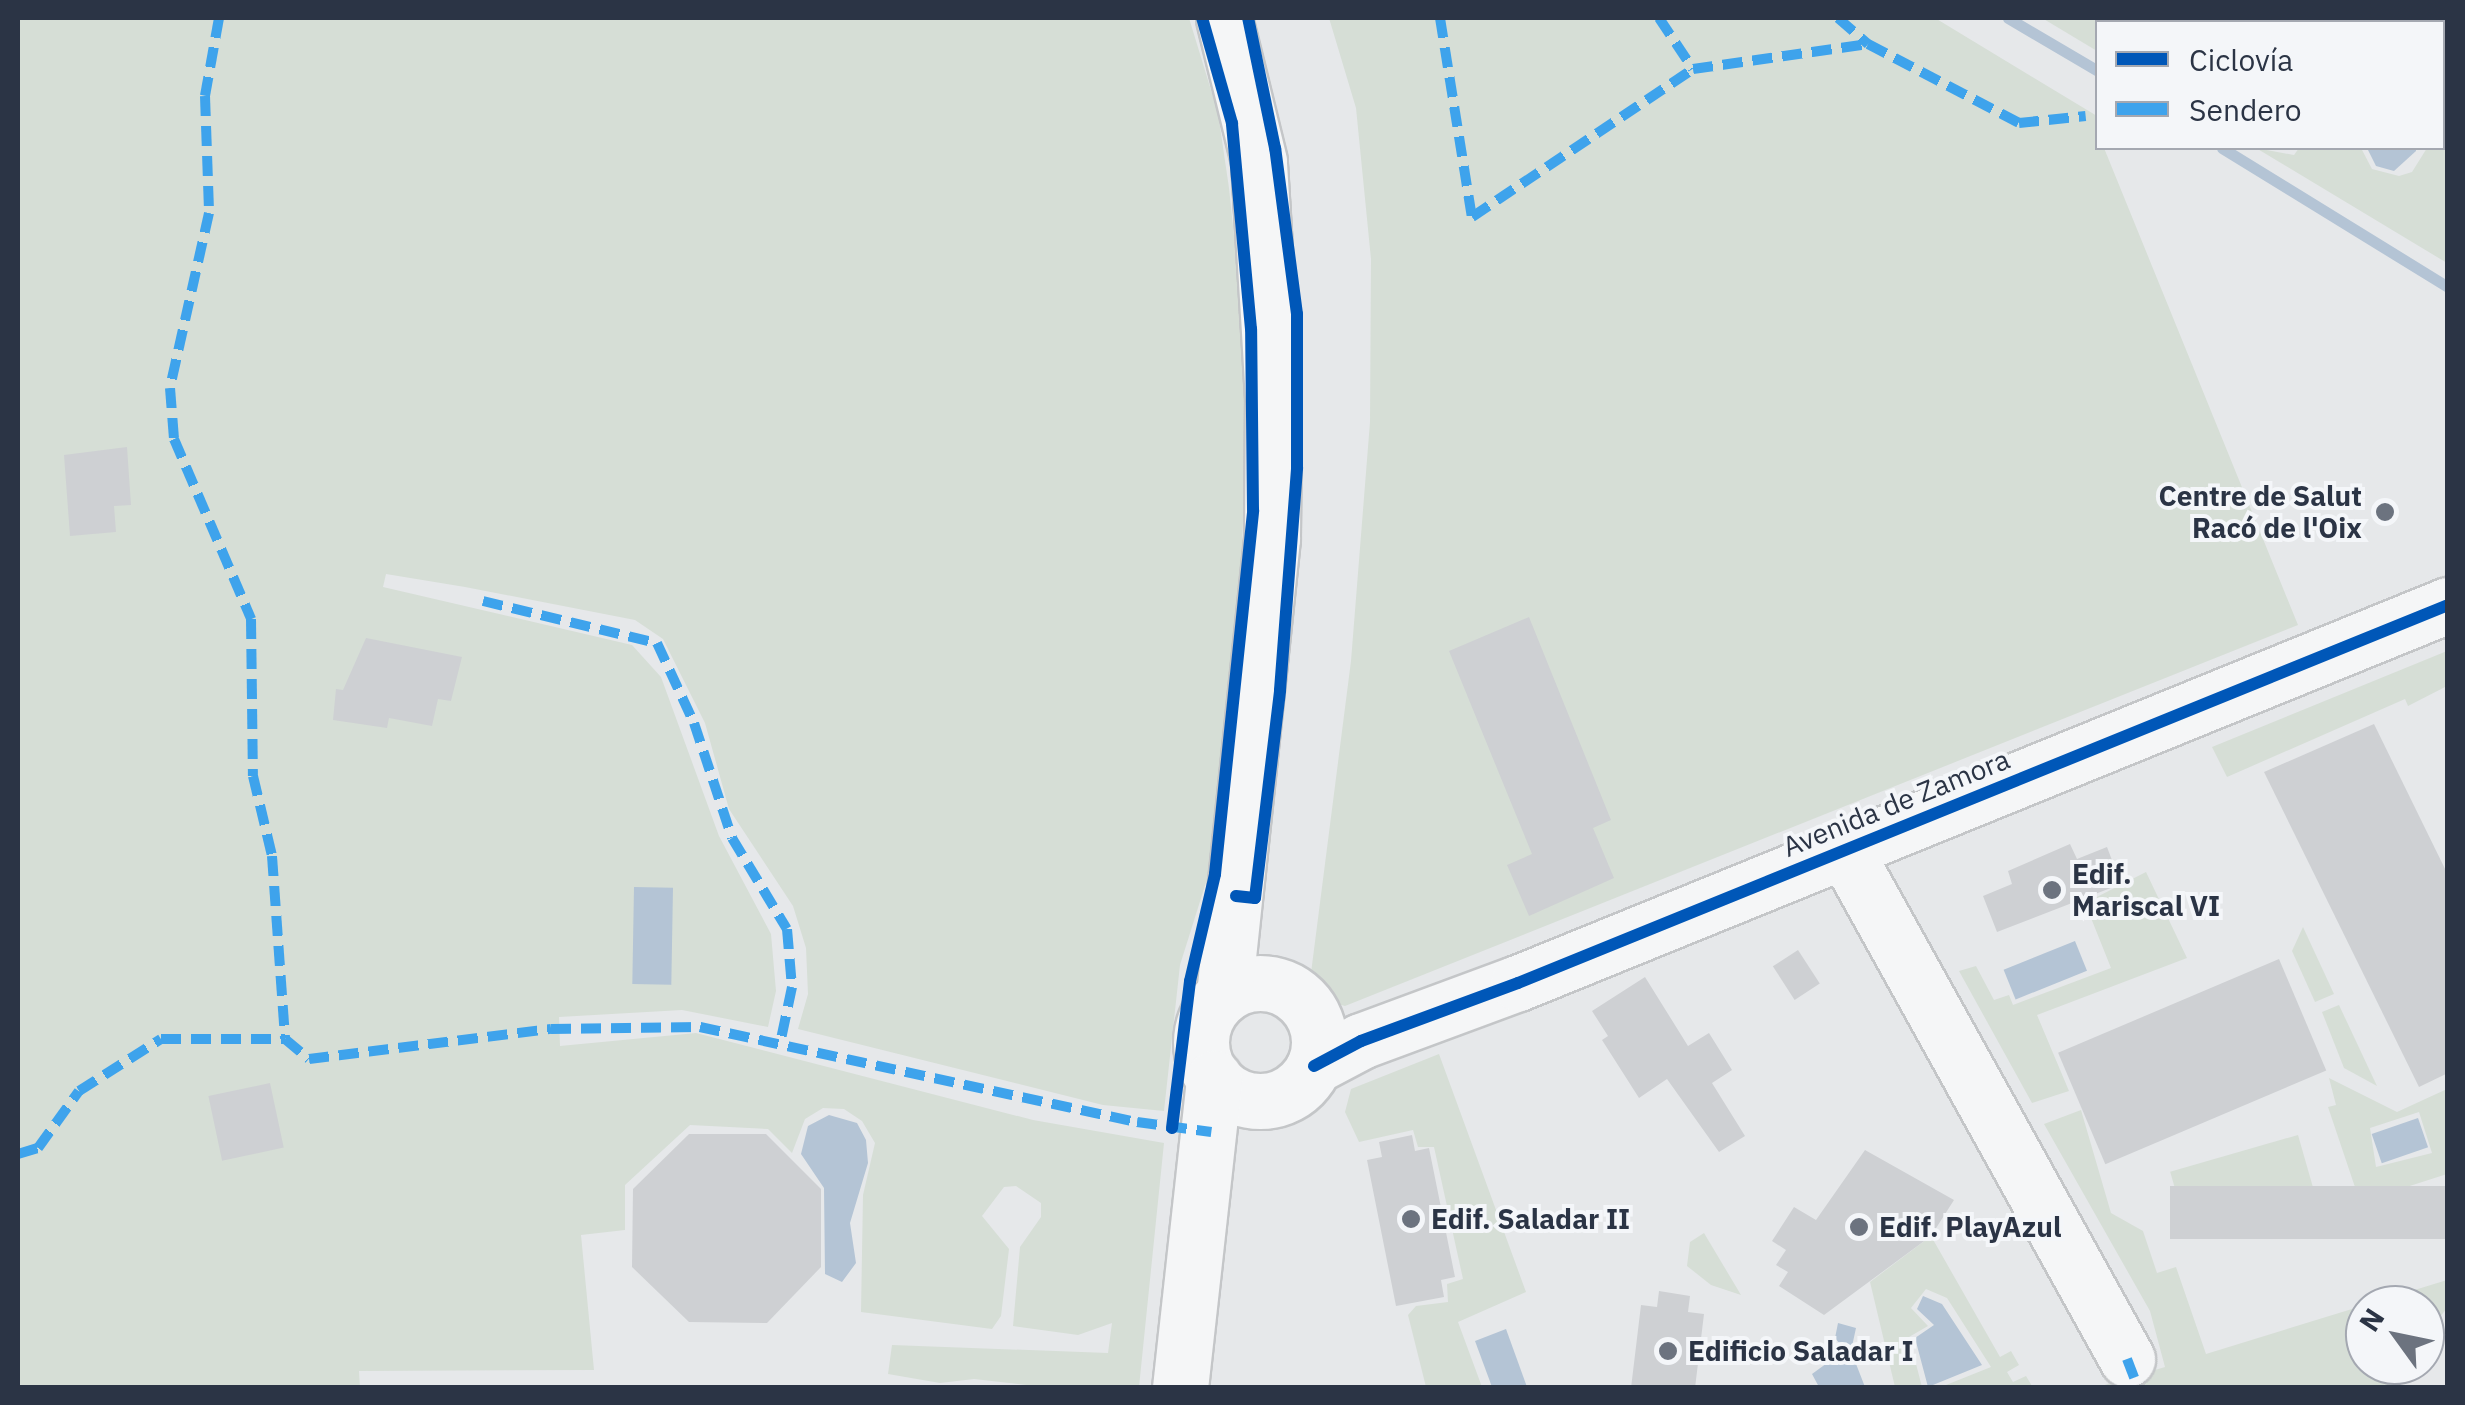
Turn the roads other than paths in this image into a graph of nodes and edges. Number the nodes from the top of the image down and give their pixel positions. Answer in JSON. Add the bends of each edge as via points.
{"nodes":[{"id":1,"x":1224,"y":18,"type":"edge"},
{"id":2,"x":2448,"y":605,"type":"edge"},
{"id":3,"x":1844,"y":852,"type":"junction"},
{"id":4,"x":1232,"y":930,"type":"junction"},
{"id":5,"x":1224,"y":995,"type":"junction"},
{"id":6,"x":1317,"y":1028,"type":"junction"},
{"id":7,"x":1237,"y":1089,"type":"junction"},
{"id":8,"x":2127,"y":1359,"type":"dead end"},
{"id":9,"x":1180,"y":1388,"type":"edge"}],
"edges":[{"from":1,"to":4,"type":"street","via":[[1259,161],[1273,312],[1272,538]]},
{"from":2,"to":3,"type":"street","name":"Avenida de Zamora"},
{"from":3,"to":6,"type":"street","name":"Avenida de Zamora"},
{"from":3,"to":8,"type":"street","name":"Avenida de Zamora"},
{"from":4,"to":5,"type":"street"},
{"from":4,"to":6,"type":"street"},
{"from":5,"to":6,"type":"street","via":[[1260,983]]},
{"from":5,"to":7,"type":"street","via":[[1202,1028],[1201,1047]]},
{"from":6,"to":7,"type":"street","via":[[1288,1094]]},
{"from":7,"to":9,"type":"street","via":[[1209,1151]]}]}
